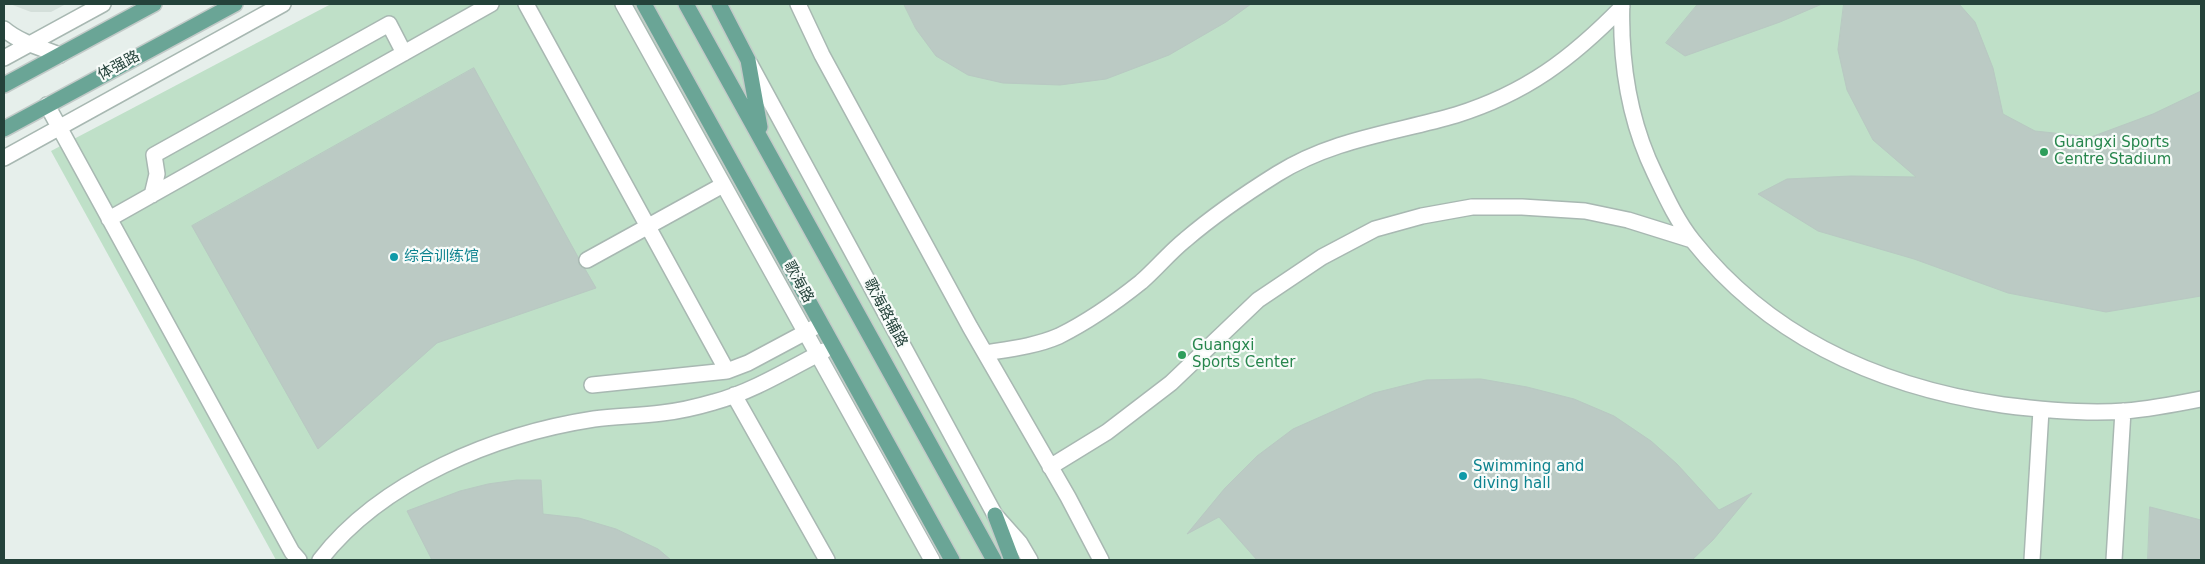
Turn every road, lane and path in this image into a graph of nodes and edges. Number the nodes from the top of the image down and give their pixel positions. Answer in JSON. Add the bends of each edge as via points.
{"nodes":[{"id":1,"x":103,"y":4,"type":"edge"},
{"id":2,"x":154,"y":4,"type":"edge"},
{"id":3,"x":235,"y":4,"type":"edge"},
{"id":4,"x":283,"y":4,"type":"edge"},
{"id":5,"x":491,"y":4,"type":"edge"},
{"id":6,"x":526,"y":4,"type":"edge"},
{"id":7,"x":623,"y":4,"type":"edge"},
{"id":8,"x":644,"y":4,"type":"edge"},
{"id":9,"x":686,"y":4,"type":"edge"},
{"id":10,"x":718,"y":4,"type":"edge"},
{"id":11,"x":798,"y":4,"type":"edge"},
{"id":12,"x":1622,"y":6,"type":"edge"},
{"id":13,"x":4,"y":29,"type":"edge"},
{"id":14,"x":30,"y":44,"type":"junction"},
{"id":15,"x":404,"y":53,"type":"junction"},
{"id":16,"x":60,"y":54,"type":"junction"},
{"id":17,"x":4,"y":58,"type":"edge"},
{"id":18,"x":748,"y":60,"type":"junction"},
{"id":19,"x":4,"y":84,"type":"edge"},
{"id":20,"x":47,"y":105,"type":"junction"},
{"id":21,"x":59,"y":127,"type":"junction"},
{"id":22,"x":4,"y":129,"type":"edge"},
{"id":23,"x":762,"y":139,"type":"junction"},
{"id":24,"x":4,"y":158,"type":"edge"},
{"id":25,"x":723,"y":184,"type":"junction"},
{"id":26,"x":152,"y":195,"type":"junction"},
{"id":27,"x":110,"y":219,"type":"junction"},
{"id":28,"x":647,"y":226,"type":"junction"},
{"id":29,"x":1692,"y":240,"type":"junction"},
{"id":30,"x":587,"y":260,"type":"dead end"},
{"id":31,"x":821,"y":324,"type":"junction"},
{"id":32,"x":805,"y":333,"type":"junction"},
{"id":33,"x":834,"y":346,"type":"junction"},
{"id":34,"x":985,"y":353,"type":"junction"},
{"id":35,"x":817,"y":355,"type":"junction"},
{"id":36,"x":727,"y":371,"type":"junction"},
{"id":37,"x":592,"y":385,"type":"dead end"},
{"id":38,"x":734,"y":395,"type":"junction"},
{"id":39,"x":2201,"y":399,"type":"edge"},
{"id":40,"x":2041,"y":410,"type":"junction"},
{"id":41,"x":2123,"y":411,"type":"junction"},
{"id":42,"x":1050,"y":467,"type":"junction"},
{"id":43,"x":995,"y":514,"type":"junction"},
{"id":44,"x":299,"y":560,"type":"edge"},
{"id":45,"x":320,"y":560,"type":"edge"},
{"id":46,"x":827,"y":560,"type":"edge"},
{"id":47,"x":932,"y":560,"type":"edge"},
{"id":48,"x":952,"y":560,"type":"edge"},
{"id":49,"x":994,"y":560,"type":"edge"},
{"id":50,"x":1012,"y":560,"type":"edge"},
{"id":51,"x":1030,"y":560,"type":"edge"},
{"id":52,"x":1100,"y":560,"type":"edge"},
{"id":53,"x":2032,"y":560,"type":"edge"},
{"id":54,"x":2114,"y":560,"type":"edge"}],
"edges":[{"from":1,"to":14,"type":"street"},
{"from":2,"to":16,"type":"main road"},
{"from":3,"to":20,"type":"main road","name":"体强路"},
{"from":4,"to":21,"type":"street"},
{"from":5,"to":15,"type":"street"},
{"from":6,"to":28,"type":"street"},
{"from":7,"to":25,"type":"street"},
{"from":8,"to":31,"type":"main road","name":"歌海路"},
{"from":9,"to":23,"type":"main road"},
{"from":10,"to":18,"type":"main road"},
{"from":11,"to":34,"type":"street","via":[[817,46]]},
{"from":12,"to":29,"type":"street","via":[[1623,62],[1630,108],[1648,159],[1670,206]]},
{"from":12,"to":34,"type":"street","via":[[1587,42],[1550,71],[1510,93],[1456,114],[1333,146],[1271,178],[1185,240],[1140,282],[1099,312],[1058,336],[1024,347]]},
{"from":13,"to":14,"type":"street"},
{"from":14,"to":16,"type":"street"},
{"from":14,"to":17,"type":"street"},
{"from":15,"to":26,"type":"street"},
{"from":15,"to":26,"type":"street","via":[[389,24],[154,154],[157,174]]},
{"from":16,"to":19,"type":"main road"},
{"from":18,"to":23,"type":"main road"},
{"from":18,"to":43,"type":"street","name":"歌海路辅路"},
{"from":20,"to":21,"type":"street"},
{"from":20,"to":22,"type":"main road","name":"体强路"},
{"from":21,"to":24,"type":"street"},
{"from":21,"to":27,"type":"street"},
{"from":23,"to":49,"type":"main road"},
{"from":25,"to":28,"type":"street"},
{"from":25,"to":32,"type":"street"},
{"from":26,"to":27,"type":"street"},
{"from":27,"to":44,"type":"street"},
{"from":28,"to":30,"type":"street"},
{"from":28,"to":36,"type":"street"},
{"from":29,"to":40,"type":"street","via":[[1719,272],[1752,302],[1793,332],[1849,364],[1958,398]]},
{"from":29,"to":42,"type":"street","via":[[1594,213],[1522,207],[1472,207],[1375,229],[1322,257],[1258,300],[1171,383],[1107,432]]},
{"from":31,"to":32,"type":"street"},
{"from":31,"to":33,"type":"main road","name":"歌海路"},
{"from":32,"to":35,"type":"street"},
{"from":32,"to":36,"type":"street"},
{"from":33,"to":35,"type":"street"},
{"from":33,"to":48,"type":"main road","name":"歌海路"},
{"from":34,"to":42,"type":"street"},
{"from":35,"to":38,"type":"street"},
{"from":35,"to":47,"type":"street"},
{"from":36,"to":37,"type":"street"},
{"from":38,"to":45,"type":"street","via":[[678,411],[594,419],[523,433],[459,457],[386,499],[334,542]]},
{"from":38,"to":46,"type":"street"},
{"from":39,"to":41,"type":"street"},
{"from":40,"to":41,"type":"street"},
{"from":40,"to":53,"type":"street"},
{"from":41,"to":54,"type":"street"},
{"from":42,"to":52,"type":"street"},
{"from":43,"to":50,"type":"main road"},
{"from":43,"to":51,"type":"street","name":"歌海路辅路"}]}
